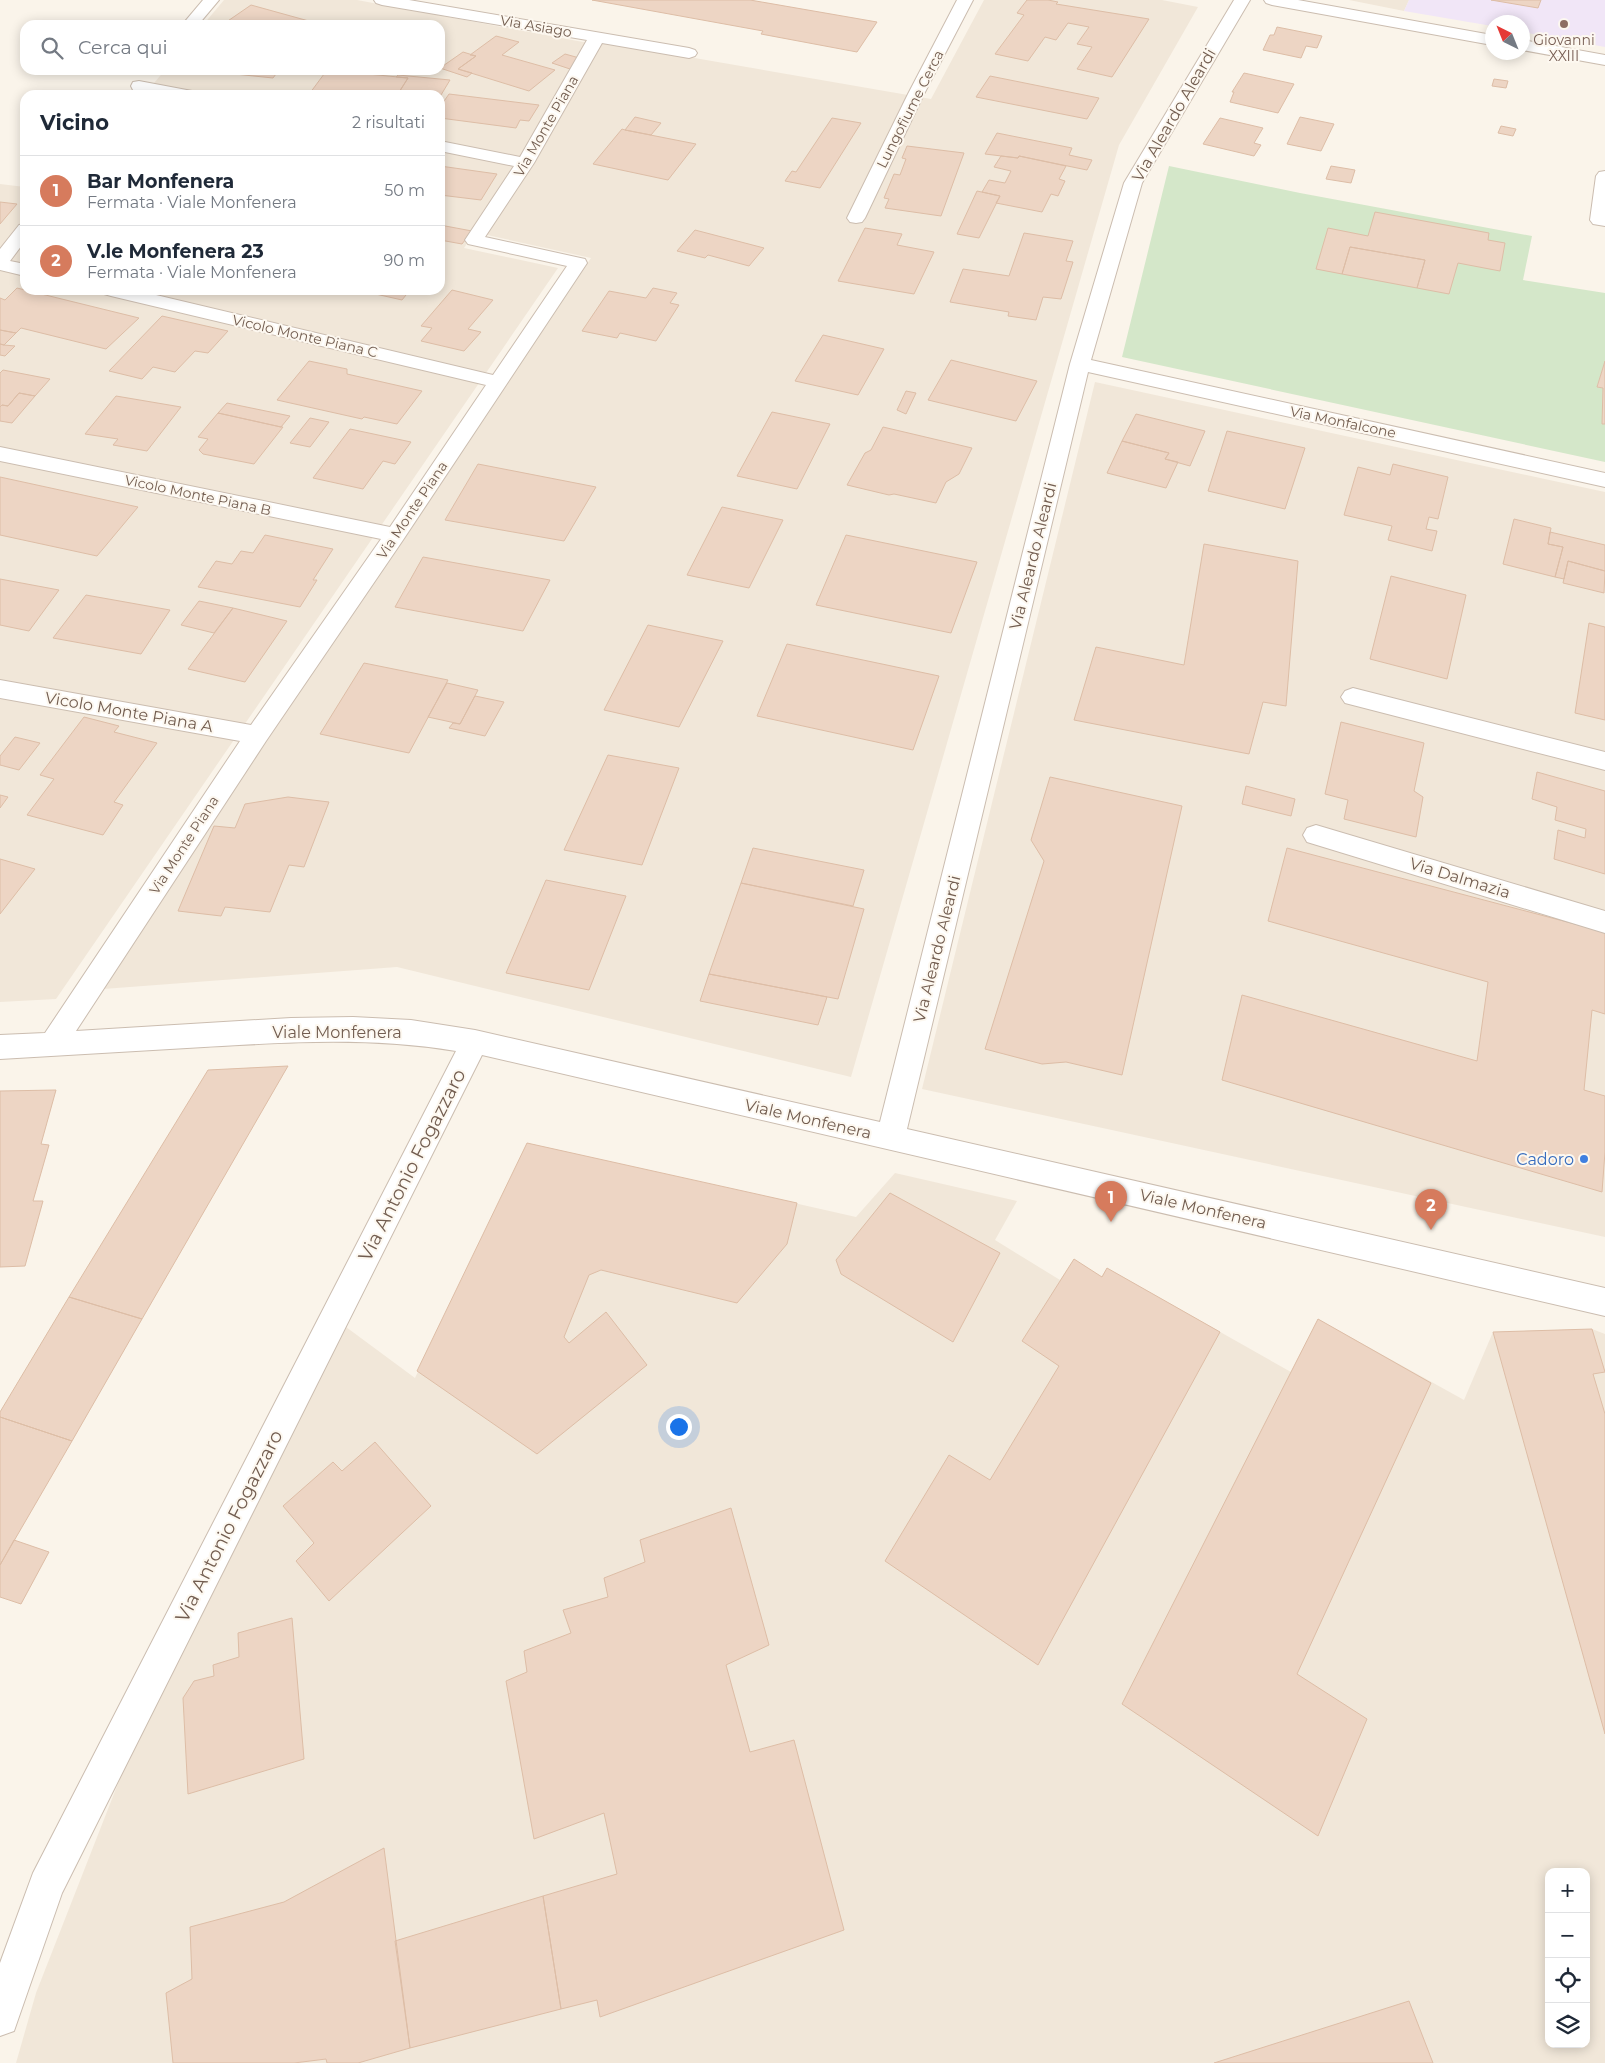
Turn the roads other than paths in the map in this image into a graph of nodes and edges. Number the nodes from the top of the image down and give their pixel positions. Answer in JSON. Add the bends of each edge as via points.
{"nodes":[{"id":1,"x":211,"y":0,"type":"edge"},
{"id":2,"x":382,"y":0,"type":"edge"},
{"id":3,"x":965,"y":0,"type":"edge"},
{"id":4,"x":1242,"y":0,"type":"edge"},
{"id":5,"x":1272,"y":0,"type":"edge"},
{"id":6,"x":194,"y":20,"type":"edge"},
{"id":7,"x":597,"y":37,"type":"junction"},
{"id":8,"x":1485,"y":39,"type":"edge"},
{"id":9,"x":1530,"y":46,"type":"edge"},
{"id":10,"x":689,"y":53,"type":"dead end"},
{"id":11,"x":1605,"y":60,"type":"edge"},
{"id":12,"x":148,"y":75,"type":"edge"},
{"id":13,"x":136,"y":90,"type":"edge"},
{"id":14,"x":445,"y":147,"type":"edge"},
{"id":15,"x":525,"y":163,"type":"junction"},
{"id":16,"x":1605,"y":176,"type":"edge"},
{"id":17,"x":856,"y":218,"type":"dead end"},
{"id":18,"x":1605,"y":220,"type":"edge"},
{"id":19,"x":20,"y":236,"type":"edge"},
{"id":20,"x":0,"y":262,"type":"edge"},
{"id":21,"x":20,"y":268,"type":"edge"},
{"id":22,"x":132,"y":295,"type":"edge"},
{"id":23,"x":1080,"y":364,"type":"junction"},
{"id":24,"x":498,"y":382,"type":"junction"},
{"id":25,"x":0,"y":454,"type":"edge"},
{"id":26,"x":1605,"y":480,"type":"edge"},
{"id":27,"x":395,"y":535,"type":"junction"},
{"id":28,"x":0,"y":689,"type":"edge"},
{"id":29,"x":1353,"y":697,"type":"dead end"},
{"id":30,"x":257,"y":735,"type":"junction"},
{"id":31,"x":1605,"y":761,"type":"edge"},
{"id":32,"x":1316,"y":835,"type":"dead end"},
{"id":33,"x":1605,"y":922,"type":"edge"},
{"id":34,"x":475,"y":1042,"type":"junction"},
{"id":35,"x":53,"y":1044,"type":"junction"},
{"id":36,"x":0,"y":1047,"type":"edge"},
{"id":37,"x":890,"y":1138,"type":"junction"},
{"id":38,"x":1605,"y":1302,"type":"edge"},
{"id":39,"x":0,"y":2017,"type":"edge"}],
"edges":[{"from":1,"to":6,"type":"street"},
{"from":2,"to":7,"type":"street","name":"Via Asiago"},
{"from":3,"to":17,"type":"street","name":"Lungofiume Cerca"},
{"from":4,"to":23,"type":"street","name":"Via Aleardo Aleardi","via":[[1133,183]]},
{"from":5,"to":8,"type":"street"},
{"from":7,"to":10,"type":"street","name":"Via Asiago"},
{"from":7,"to":15,"type":"street","name":"Via Monte Piana"},
{"from":9,"to":11,"type":"street"},
{"from":12,"to":13,"type":"street"},
{"from":14,"to":15,"type":"street"},
{"from":15,"to":24,"type":"street","name":"Via Monte Piana","via":[[474,240],[578,263]]},
{"from":16,"to":18,"type":"street","via":[[1599,220]]},
{"from":19,"to":20,"type":"street"},
{"from":20,"to":21,"type":"street"},
{"from":22,"to":24,"type":"street","name":"Vicolo Monte Piana C"},
{"from":23,"to":26,"type":"street","name":"Via Monfalcone"},
{"from":23,"to":37,"type":"street","name":"Via Aleardo Aleardi"},
{"from":24,"to":27,"type":"street","name":"Via Monte Piana"},
{"from":25,"to":27,"type":"street","name":"Vicolo Monte Piana B"},
{"from":27,"to":30,"type":"street","name":"Via Monte Piana"},
{"from":28,"to":30,"type":"street","name":"Vicolo Monte Piana A"},
{"from":29,"to":31,"type":"street"},
{"from":30,"to":35,"type":"street","name":"Via Monte Piana"},
{"from":32,"to":33,"type":"street","name":"Via Dalmazia"},
{"from":34,"to":35,"type":"street","name":"Viale Monfenera","via":[[412,1032],[353,1028]]},
{"from":34,"to":37,"type":"street","name":"Viale Monfenera"},
{"from":34,"to":39,"type":"street","name":"Via Antonio Fogazzaro","via":[[46,1886]]},
{"from":35,"to":36,"type":"street","name":"Viale Monfenera"},
{"from":37,"to":38,"type":"street","name":"Viale Monfenera"}]}
